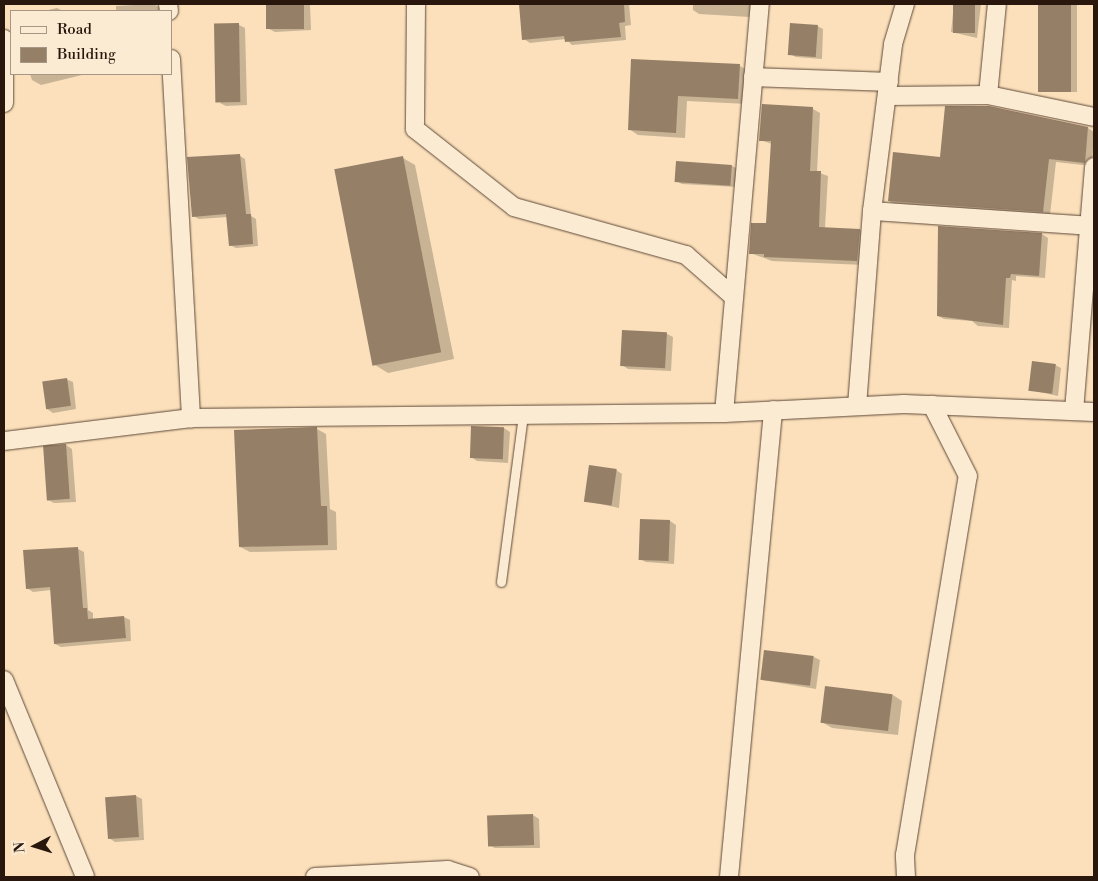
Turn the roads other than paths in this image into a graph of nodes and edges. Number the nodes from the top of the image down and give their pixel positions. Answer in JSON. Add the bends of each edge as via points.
{"nodes":[{"id":1,"x":416,"y":4,"type":"edge"},
{"id":2,"x":760,"y":4,"type":"edge"},
{"id":3,"x":905,"y":4,"type":"edge"},
{"id":4,"x":997,"y":4,"type":"edge"},
{"id":5,"x":4,"y":39,"type":"edge"},
{"id":6,"x":172,"y":75,"type":"edge"},
{"id":7,"x":754,"y":78,"type":"junction"},
{"id":8,"x":888,"y":89,"type":"junction"},
{"id":9,"x":988,"y":95,"type":"junction"},
{"id":10,"x":4,"y":103,"type":"edge"},
{"id":11,"x":1094,"y":117,"type":"edge"},
{"id":12,"x":1094,"y":166,"type":"edge"},
{"id":13,"x":872,"y":211,"type":"junction"},
{"id":14,"x":1091,"y":225,"type":"edge"},
{"id":15,"x":734,"y":297,"type":"junction"},
{"id":16,"x":1088,"y":318,"type":"edge"},
{"id":17,"x":932,"y":405,"type":"junction"},
{"id":18,"x":857,"y":406,"type":"junction"},
{"id":19,"x":773,"y":410,"type":"junction"},
{"id":20,"x":1074,"y":411,"type":"junction"},
{"id":21,"x":1094,"y":412,"type":"edge"},
{"id":22,"x":724,"y":413,"type":"junction"},
{"id":23,"x":523,"y":414,"type":"junction"},
{"id":24,"x":191,"y":418,"type":"junction"},
{"id":25,"x":4,"y":441,"type":"edge"},
{"id":26,"x":502,"y":582,"type":"dead end"},
{"id":27,"x":4,"y":680,"type":"edge"},
{"id":28,"x":85,"y":877,"type":"edge"},
{"id":29,"x":315,"y":877,"type":"edge"},
{"id":30,"x":470,"y":877,"type":"edge"},
{"id":31,"x":729,"y":877,"type":"edge"},
{"id":32,"x":906,"y":877,"type":"edge"}],
"edges":[{"from":1,"to":15,"type":"street","via":[[415,129],[514,207],[686,255]]},
{"from":2,"to":7,"type":"street"},
{"from":3,"to":8,"type":"street","via":[[893,44]]},
{"from":4,"to":9,"type":"street"},
{"from":5,"to":10,"type":"street"},
{"from":6,"to":24,"type":"street"},
{"from":7,"to":8,"type":"street"},
{"from":7,"to":15,"type":"street"},
{"from":8,"to":9,"type":"street"},
{"from":8,"to":13,"type":"street"},
{"from":9,"to":11,"type":"street"},
{"from":12,"to":14,"type":"street"},
{"from":13,"to":14,"type":"street"},
{"from":13,"to":18,"type":"street"},
{"from":14,"to":16,"type":"street"},
{"from":15,"to":22,"type":"street"},
{"from":16,"to":20,"type":"street"},
{"from":17,"to":18,"type":"street"},
{"from":17,"to":20,"type":"street"},
{"from":17,"to":32,"type":"street","via":[[968,476],[905,855]]},
{"from":18,"to":19,"type":"street"},
{"from":19,"to":22,"type":"street"},
{"from":19,"to":31,"type":"street"},
{"from":20,"to":21,"type":"street"},
{"from":22,"to":23,"type":"street"},
{"from":23,"to":24,"type":"street"},
{"from":23,"to":26,"type":"lane"},
{"from":24,"to":25,"type":"street"},
{"from":27,"to":28,"type":"street"},
{"from":29,"to":30,"type":"street","via":[[448,870]]}]}
